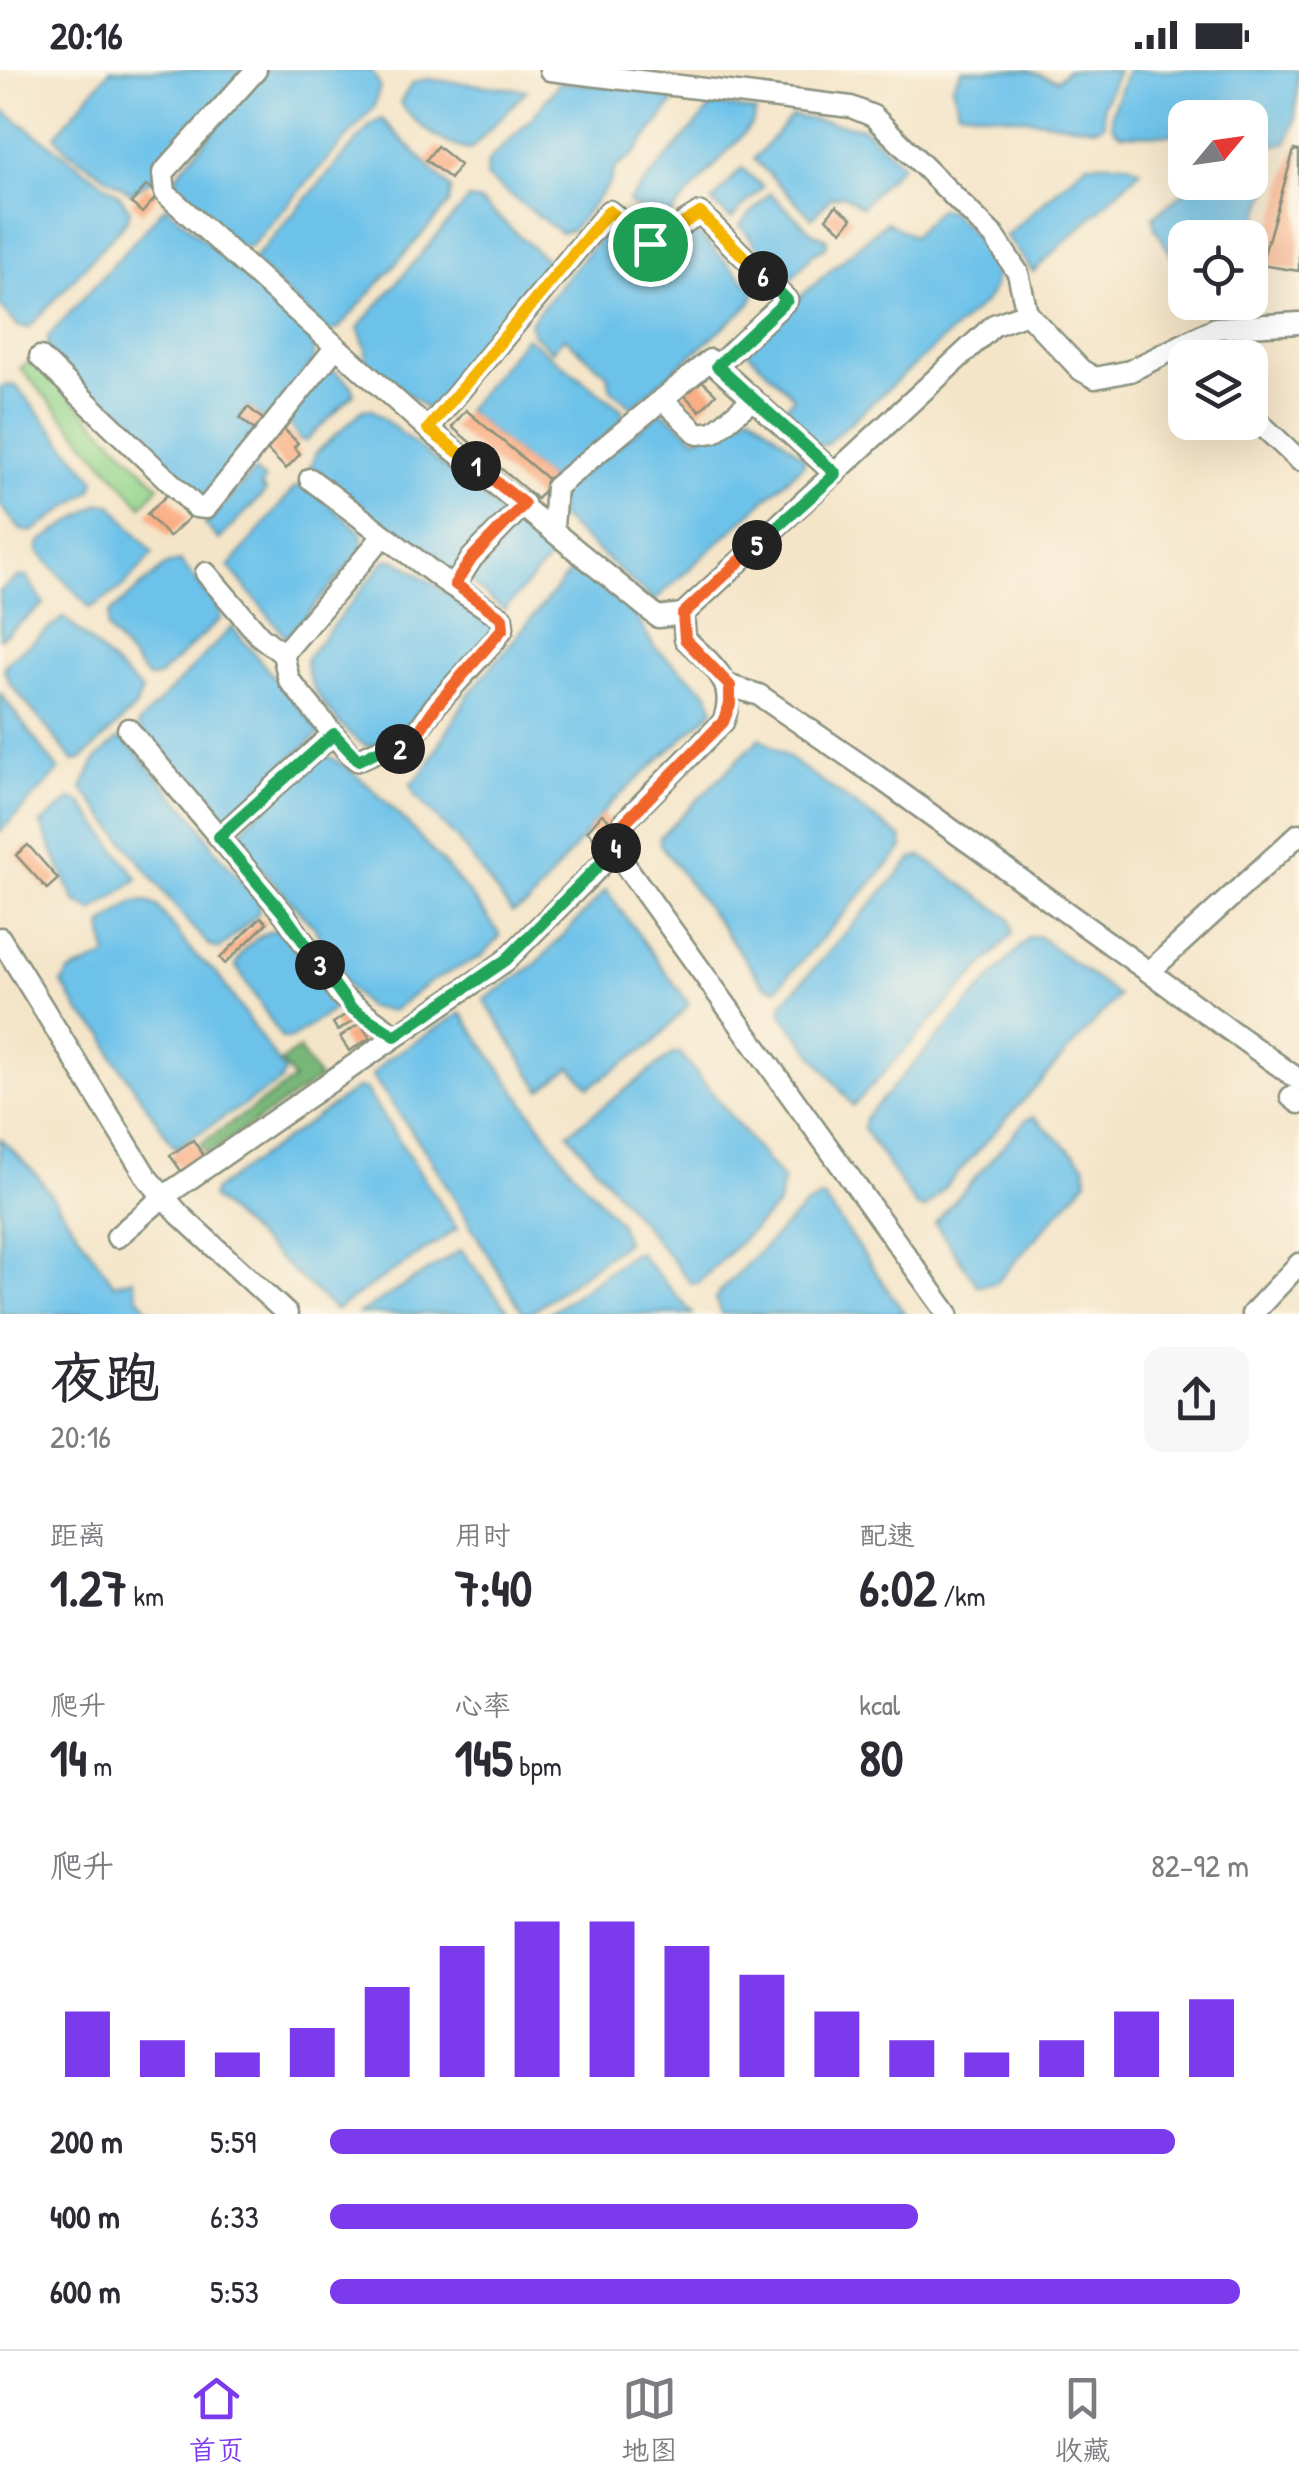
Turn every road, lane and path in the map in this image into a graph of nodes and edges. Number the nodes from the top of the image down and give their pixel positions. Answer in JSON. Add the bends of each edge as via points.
{"nodes":[{"id":1,"x":256,"y":70,"type":"edge"},
{"id":2,"x":550,"y":70,"type":"edge"},
{"id":3,"x":1028,"y":313,"type":"junction"},
{"id":4,"x":1299,"y":324,"type":"edge"},
{"id":5,"x":1203,"y":340,"type":"edge"},
{"id":6,"x":335,"y":348,"type":"junction"},
{"id":7,"x":40,"y":357,"type":"dead end"},
{"id":8,"x":1168,"y":357,"type":"edge"},
{"id":9,"x":717,"y":366,"type":"junction"},
{"id":10,"x":662,"y":398,"type":"junction"},
{"id":11,"x":753,"y":399,"type":"junction"},
{"id":12,"x":428,"y":429,"type":"junction"},
{"id":13,"x":1268,"y":431,"type":"edge"},
{"id":14,"x":1299,"y":460,"type":"edge"},
{"id":15,"x":836,"y":474,"type":"junction"},
{"id":16,"x":310,"y":479,"type":"dead end"},
{"id":17,"x":524,"y":504,"type":"junction"},
{"id":18,"x":554,"y":528,"type":"junction"},
{"id":19,"x":384,"y":535,"type":"junction"},
{"id":20,"x":206,"y":572,"type":"dead end"},
{"id":21,"x":455,"y":584,"type":"junction"},
{"id":22,"x":683,"y":614,"type":"junction"},
{"id":23,"x":284,"y":654,"type":"junction"},
{"id":24,"x":730,"y":686,"type":"junction"},
{"id":25,"x":128,"y":730,"type":"dead end"},
{"id":26,"x":334,"y":734,"type":"junction"},
{"id":27,"x":1299,"y":834,"type":"edge"},
{"id":28,"x":219,"y":837,"type":"junction"},
{"id":29,"x":616,"y":851,"type":"junction"},
{"id":30,"x":0,"y":938,"type":"edge"},
{"id":31,"x":1150,"y":972,"type":"junction"},
{"id":32,"x":395,"y":1036,"type":"junction"},
{"id":33,"x":1296,"y":1093,"type":"edge"},
{"id":34,"x":163,"y":1197,"type":"junction"},
{"id":35,"x":117,"y":1237,"type":"dead end"},
{"id":36,"x":1299,"y":1264,"type":"edge"},
{"id":37,"x":287,"y":1314,"type":"edge"},
{"id":38,"x":948,"y":1314,"type":"edge"},
{"id":39,"x":1252,"y":1314,"type":"edge"}],
"edges":[{"from":1,"to":6,"type":"street","via":[[163,173],[164,193]]},
{"from":2,"to":3,"type":"street","via":[[873,116],[994,236],[1018,272]]},
{"from":3,"to":8,"type":"street","via":[[1095,378]]},
{"from":3,"to":15,"type":"street","via":[[994,325]]},
{"from":4,"to":5,"type":"street","via":[[1231,324]]},
{"from":6,"to":7,"type":"street","via":[[206,508],[196,507]]},
{"from":6,"to":12,"type":"street"},
{"from":9,"to":10,"type":"street","via":[[710,360]]},
{"from":9,"to":11,"type":"street"},
{"from":9,"to":12,"type":"street","via":[[787,300],[700,213],[650,244],[609,211]]},
{"from":10,"to":11,"type":"street","via":[[698,434],[714,432]]},
{"from":10,"to":18,"type":"street","via":[[556,486]]},
{"from":11,"to":15,"type":"street"},
{"from":12,"to":17,"type":"street"},
{"from":13,"to":14,"type":"street"},
{"from":15,"to":22,"type":"street"},
{"from":16,"to":19,"type":"street"},
{"from":17,"to":18,"type":"street"},
{"from":17,"to":21,"type":"street"},
{"from":18,"to":22,"type":"street","via":[[658,617]]},
{"from":19,"to":21,"type":"street"},
{"from":19,"to":23,"type":"street"},
{"from":20,"to":23,"type":"street"},
{"from":21,"to":26,"type":"street","via":[[502,618],[495,640],[404,750],[384,748],[358,760]]},
{"from":22,"to":24,"type":"street","via":[[685,639]]},
{"from":23,"to":26,"type":"street","via":[[289,680]]},
{"from":24,"to":29,"type":"street","via":[[723,722],[624,823]]},
{"from":24,"to":31,"type":"street","via":[[759,695]]},
{"from":25,"to":28,"type":"street"},
{"from":26,"to":28,"type":"street"},
{"from":27,"to":31,"type":"street"},
{"from":28,"to":32,"type":"street","via":[[340,995]]},
{"from":29,"to":32,"type":"street","via":[[506,960]]},
{"from":29,"to":38,"type":"street"},
{"from":30,"to":34,"type":"street"},
{"from":31,"to":33,"type":"street"},
{"from":32,"to":34,"type":"street"},
{"from":34,"to":35,"type":"street"},
{"from":34,"to":37,"type":"street"},
{"from":36,"to":39,"type":"street"}]}
